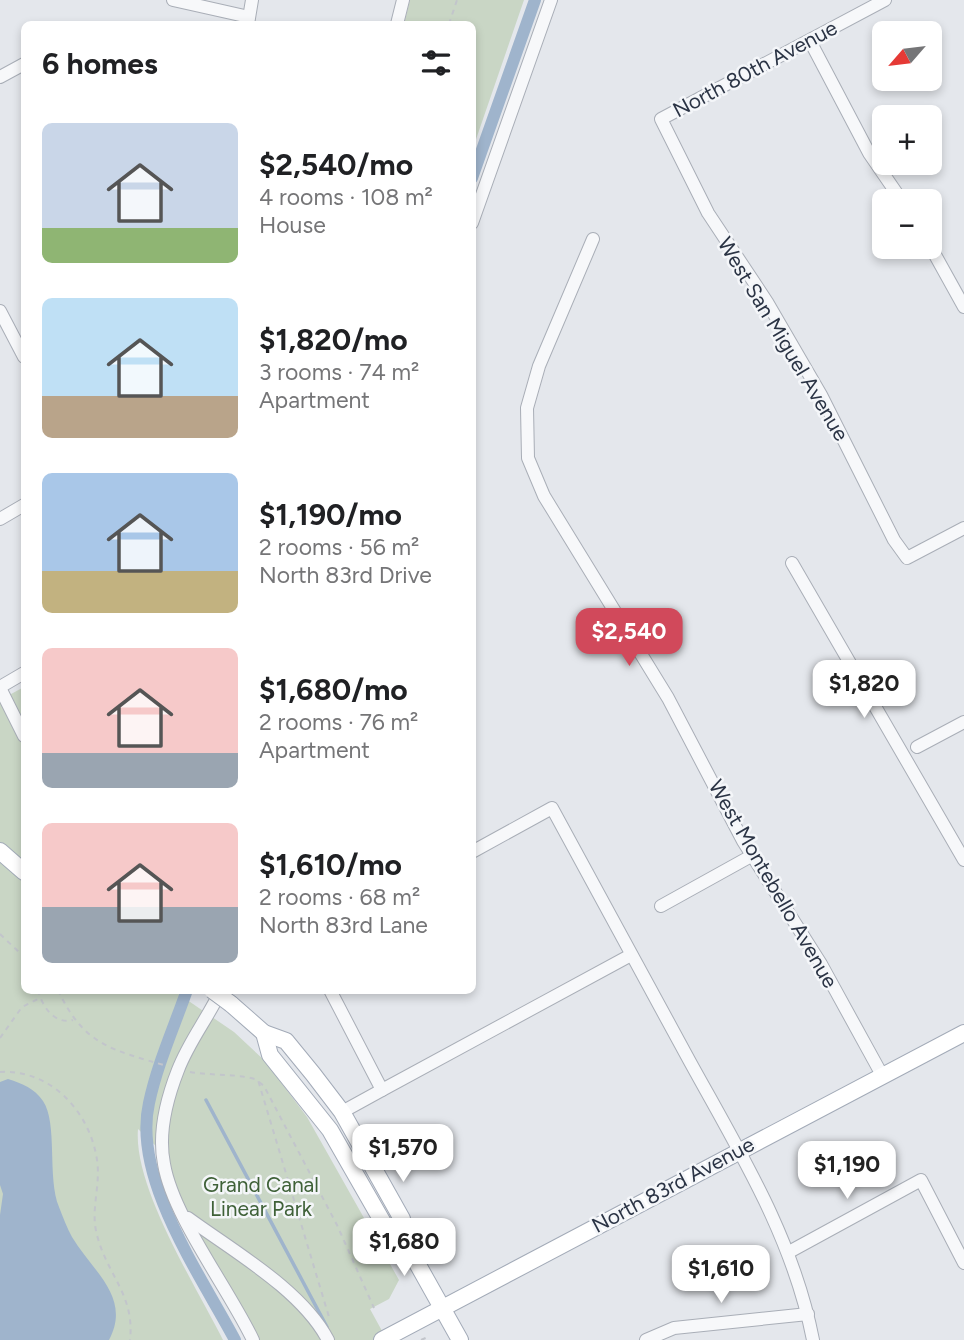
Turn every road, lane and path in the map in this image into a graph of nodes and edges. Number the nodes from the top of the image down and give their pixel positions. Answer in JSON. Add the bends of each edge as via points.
{"nodes":[{"id":1,"x":173,"y":0,"type":"edge"},
{"id":2,"x":252,"y":0,"type":"edge"},
{"id":3,"x":402,"y":0,"type":"edge"},
{"id":4,"x":457,"y":0,"type":"edge"},
{"id":5,"x":551,"y":0,"type":"edge"},
{"id":6,"x":886,"y":0,"type":"edge"},
{"id":7,"x":248,"y":21,"type":"edge"},
{"id":8,"x":398,"y":21,"type":"edge"},
{"id":9,"x":450,"y":21,"type":"edge"},
{"id":10,"x":810,"y":41,"type":"junction"},
{"id":11,"x":21,"y":66,"type":"edge"},
{"id":12,"x":0,"y":77,"type":"edge"},
{"id":13,"x":661,"y":118,"type":"joint"},
{"id":14,"x":894,"y":189,"type":"edge"},
{"id":15,"x":476,"y":212,"type":"edge"},
{"id":16,"x":593,"y":239,"type":"dead end"},
{"id":17,"x":937,"y":259,"type":"edge"},
{"id":18,"x":964,"y":307,"type":"edge"},
{"id":19,"x":0,"y":311,"type":"edge"},
{"id":20,"x":21,"y":351,"type":"edge"},
{"id":21,"x":21,"y":507,"type":"edge"},
{"id":22,"x":0,"y":519,"type":"edge"},
{"id":23,"x":964,"y":528,"type":"edge"},
{"id":24,"x":793,"y":563,"type":"dead end"},
{"id":25,"x":21,"y":675,"type":"edge"},
{"id":26,"x":0,"y":687,"type":"edge"},
{"id":27,"x":964,"y":722,"type":"edge"},
{"id":28,"x":21,"y":730,"type":"edge"},
{"id":29,"x":917,"y":747,"type":"dead end"},
{"id":30,"x":0,"y":850,"type":"edge"},
{"id":31,"x":476,"y":850,"type":"edge"},
{"id":32,"x":753,"y":855,"type":"junction"},
{"id":33,"x":964,"y":860,"type":"edge"},
{"id":34,"x":21,"y":869,"type":"edge"},
{"id":35,"x":662,"y":906,"type":"dead end"},
{"id":36,"x":0,"y":934,"type":"edge"},
{"id":37,"x":21,"y":954,"type":"edge"},
{"id":38,"x":631,"y":956,"type":"junction"},
{"id":39,"x":39,"y":994,"type":"edge"},
{"id":40,"x":60,"y":994,"type":"edge"},
{"id":41,"x":332,"y":994,"type":"edge"},
{"id":42,"x":226,"y":997,"type":"edge"},
{"id":43,"x":40,"y":998,"type":"junction"},
{"id":44,"x":73,"y":1020,"type":"junction"},
{"id":45,"x":964,"y":1032,"type":"edge"},
{"id":46,"x":264,"y":1033,"type":"junction"},
{"id":47,"x":0,"y":1038,"type":"edge"},
{"id":48,"x":177,"y":1069,"type":"junction"},
{"id":49,"x":0,"y":1072,"type":"edge"},
{"id":50,"x":883,"y":1075,"type":"junction"},
{"id":51,"x":258,"y":1080,"type":"junction"},
{"id":52,"x":382,"y":1090,"type":"junction"},
{"id":53,"x":342,"y":1112,"type":"junction"},
{"id":54,"x":739,"y":1150,"type":"junction"},
{"id":55,"x":185,"y":1216,"type":"junction"},
{"id":56,"x":398,"y":1231,"type":"junction"},
{"id":57,"x":789,"y":1252,"type":"junction"},
{"id":58,"x":964,"y":1263,"type":"edge"},
{"id":59,"x":374,"y":1308,"type":"dead end"},
{"id":60,"x":442,"y":1308,"type":"junction"},
{"id":61,"x":808,"y":1314,"type":"junction"},
{"id":62,"x":331,"y":1325,"type":"dead end"},
{"id":63,"x":428,"y":1337,"type":"dead end"},
{"id":64,"x":130,"y":1340,"type":"edge"},
{"id":65,"x":253,"y":1340,"type":"edge"},
{"id":66,"x":328,"y":1340,"type":"edge"},
{"id":67,"x":382,"y":1340,"type":"edge"},
{"id":68,"x":421,"y":1340,"type":"edge"},
{"id":69,"x":460,"y":1340,"type":"edge"},
{"id":70,"x":646,"y":1340,"type":"edge"},
{"id":71,"x":813,"y":1340,"type":"edge"}],
"edges":[{"from":1,"to":7,"type":"street"},
{"from":2,"to":7,"type":"street"},
{"from":3,"to":8,"type":"street"},
{"from":4,"to":9,"type":"path"},
{"from":5,"to":15,"type":"street"},
{"from":6,"to":10,"type":"street","name":"North 80th Avenue"},
{"from":10,"to":13,"type":"street","name":"North 80th Avenue"},
{"from":10,"to":14,"type":"street","via":[[869,153]]},
{"from":11,"to":12,"type":"street"},
{"from":13,"to":23,"type":"street","name":"West San Miguel Avenue","via":[[708,213],[821,395],[907,558]]},
{"from":16,"to":32,"type":"street","name":"West Montebello Avenue","via":[[536,377],[527,408],[528,458],[544,496],[668,698]]},
{"from":17,"to":18,"type":"street"},
{"from":19,"to":20,"type":"street"},
{"from":21,"to":22,"type":"street"},
{"from":24,"to":33,"type":"street"},
{"from":25,"to":26,"type":"street"},
{"from":26,"to":28,"type":"street"},
{"from":27,"to":29,"type":"street"},
{"from":30,"to":34,"type":"main road"},
{"from":31,"to":38,"type":"street","via":[[552,808]]},
{"from":32,"to":35,"type":"street"},
{"from":32,"to":50,"type":"street","name":"West Montebello Avenue"},
{"from":36,"to":37,"type":"path"},
{"from":38,"to":52,"type":"street"},
{"from":38,"to":54,"type":"street"},
{"from":39,"to":43,"type":"path"},
{"from":40,"to":44,"type":"path"},
{"from":41,"to":52,"type":"street"},
{"from":42,"to":46,"type":"main road"},
{"from":42,"to":48,"type":"street","via":[[193,1035]]},
{"from":43,"to":44,"type":"path","via":[[54,1017]]},
{"from":43,"to":47,"type":"path","via":[[22,1007]]},
{"from":44,"to":48,"type":"path","via":[[107,1049]]},
{"from":45,"to":50,"type":"main road","name":"North 83rd Avenue"},
{"from":46,"to":53,"type":"main road","via":[[286,1041]]},
{"from":46,"to":56,"type":"main road","via":[[270,1055],[330,1130],[385,1226]]},
{"from":48,"to":51,"type":"path"},
{"from":48,"to":55,"type":"street","via":[[166,1109],[163,1161]]},
{"from":49,"to":64,"type":"path","via":[[25,1073],[62,1090],[87,1127],[97,1162],[94,1225],[106,1262],[125,1292]]},
{"from":50,"to":54,"type":"main road","name":"North 83rd Avenue"},
{"from":51,"to":59,"type":"path","via":[[337,1225]]},
{"from":51,"to":62,"type":"path"},
{"from":52,"to":53,"type":"street"},
{"from":53,"to":56,"type":"main road","via":[[402,1219]]},
{"from":54,"to":57,"type":"street"},
{"from":54,"to":60,"type":"main road","name":"North 83rd Avenue"},
{"from":55,"to":65,"type":"street"},
{"from":55,"to":66,"type":"street","via":[[302,1305]]},
{"from":56,"to":60,"type":"main road"},
{"from":57,"to":58,"type":"street","via":[[921,1180]]},
{"from":57,"to":61,"type":"street"},
{"from":60,"to":67,"type":"main road","name":"North 83rd Avenue"},
{"from":60,"to":69,"type":"main road"},
{"from":61,"to":70,"type":"street","via":[[674,1328]]},
{"from":61,"to":71,"type":"street"},
{"from":63,"to":68,"type":"path"}]}
